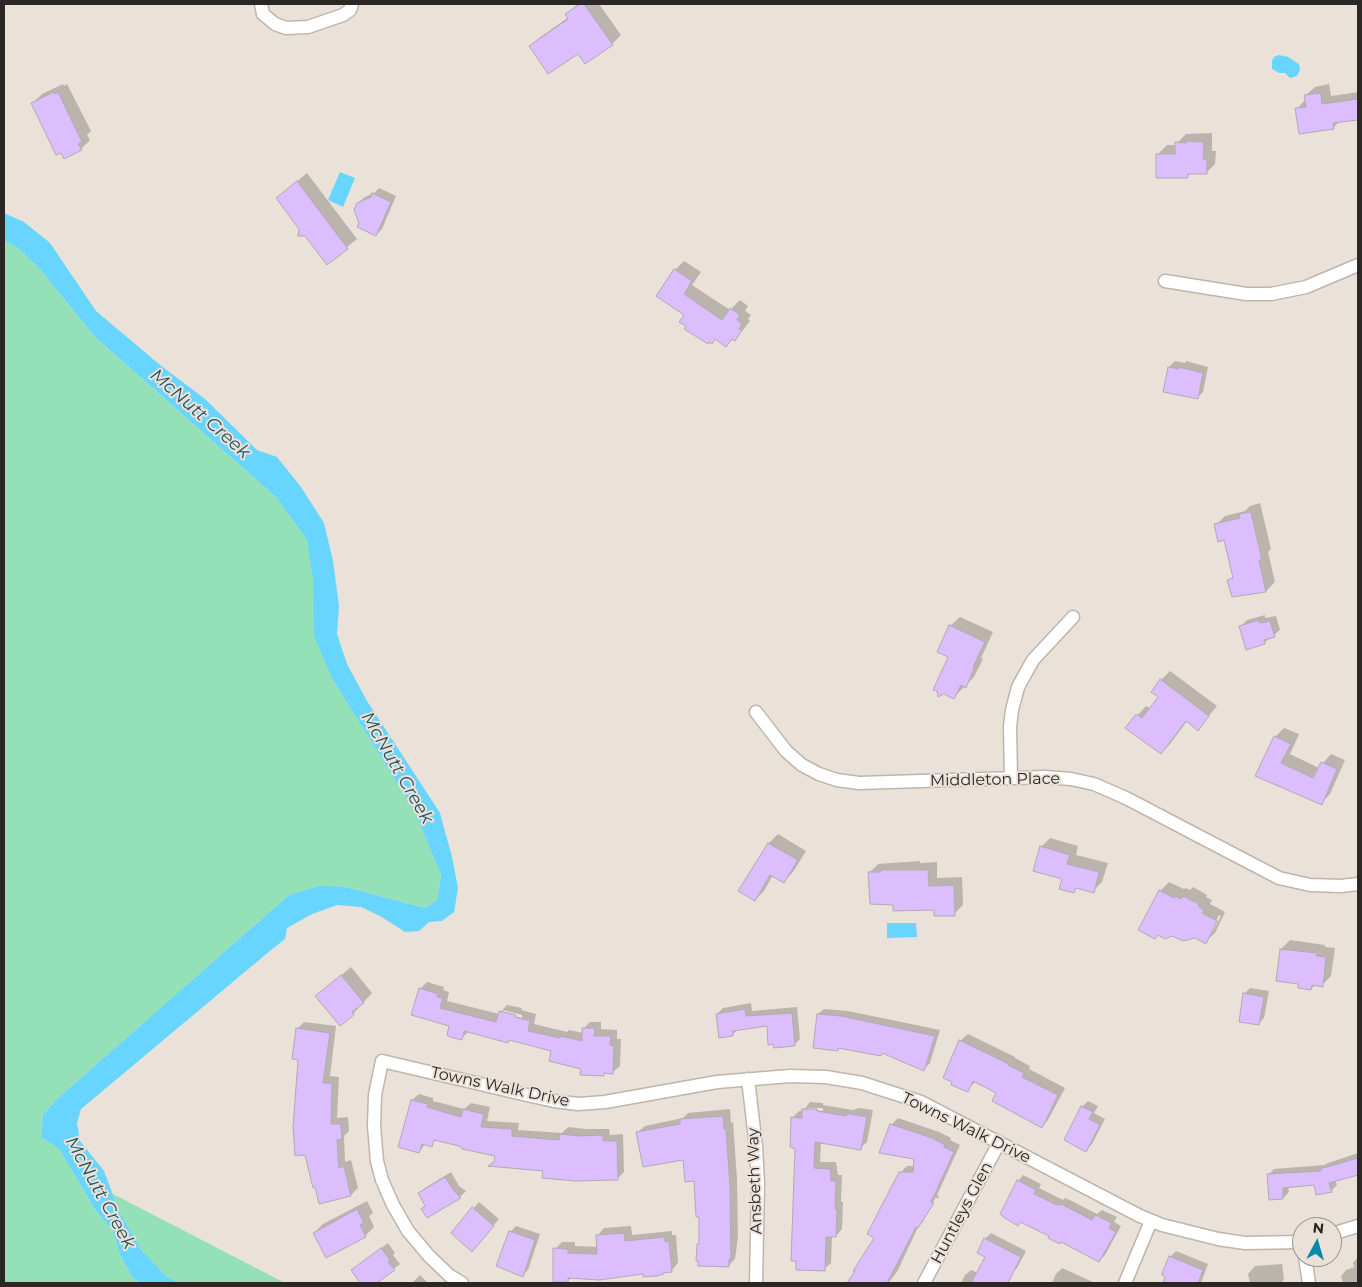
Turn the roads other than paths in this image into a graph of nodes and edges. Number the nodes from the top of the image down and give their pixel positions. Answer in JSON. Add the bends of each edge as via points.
{"nodes":[{"id":1,"x":261,"y":4,"type":"edge"},
{"id":2,"x":352,"y":4,"type":"edge"},
{"id":3,"x":1358,"y":265,"type":"edge"},
{"id":4,"x":1165,"y":281,"type":"dead end"},
{"id":5,"x":1073,"y":617,"type":"dead end"},
{"id":6,"x":756,"y":712,"type":"dead end"},
{"id":7,"x":1011,"y":778,"type":"junction"},
{"id":8,"x":1358,"y":884,"type":"edge"},
{"id":9,"x":748,"y":1079,"type":"junction"},
{"id":10,"x":999,"y":1143,"type":"junction"},
{"id":11,"x":1151,"y":1221,"type":"junction"},
{"id":12,"x":1358,"y":1226,"type":"edge"},
{"id":13,"x":1342,"y":1231,"type":"edge"},
{"id":14,"x":1292,"y":1242,"type":"edge"},
{"id":15,"x":1307,"y":1267,"type":"edge"},
{"id":16,"x":462,"y":1283,"type":"edge"},
{"id":17,"x":756,"y":1283,"type":"edge"},
{"id":18,"x":924,"y":1283,"type":"edge"},
{"id":19,"x":1125,"y":1283,"type":"edge"},
{"id":20,"x":1309,"y":1283,"type":"edge"}],
"edges":[{"from":1,"to":2,"type":"street","via":[[263,14],[286,28],[308,27],[343,15]]},
{"from":3,"to":4,"type":"street","via":[[1306,287],[1270,294],[1246,294]]},
{"from":5,"to":7,"type":"street","via":[[1033,660],[1018,688],[1010,727]]},
{"from":6,"to":7,"type":"street","name":"Middleton Place","via":[[786,751],[802,765],[837,780],[859,783]]},
{"from":7,"to":8,"type":"street","name":"Middleton Place","via":[[1045,777],[1094,784],[1279,878],[1310,885]]},
{"from":9,"to":10,"type":"street","name":"Towns Walk Drive","via":[[826,1077],[862,1083],[921,1102]]},
{"from":9,"to":16,"type":"street","name":"Towns Walk Drive","via":[[578,1104],[527,1096],[382,1061],[375,1094],[374,1126],[382,1180],[408,1231],[450,1276]]},
{"from":9,"to":17,"type":"street","name":"Ansbeth Way","via":[[758,1183]]},
{"from":10,"to":11,"type":"street","name":"Towns Walk Drive"},
{"from":10,"to":18,"type":"street","name":"Huntleys Glen"},
{"from":11,"to":14,"type":"street","name":"Towns Walk Drive","via":[[1187,1232],[1245,1243]]},
{"from":11,"to":19,"type":"street"},
{"from":12,"to":13,"type":"street"},
{"from":15,"to":20,"type":"street"}]}
